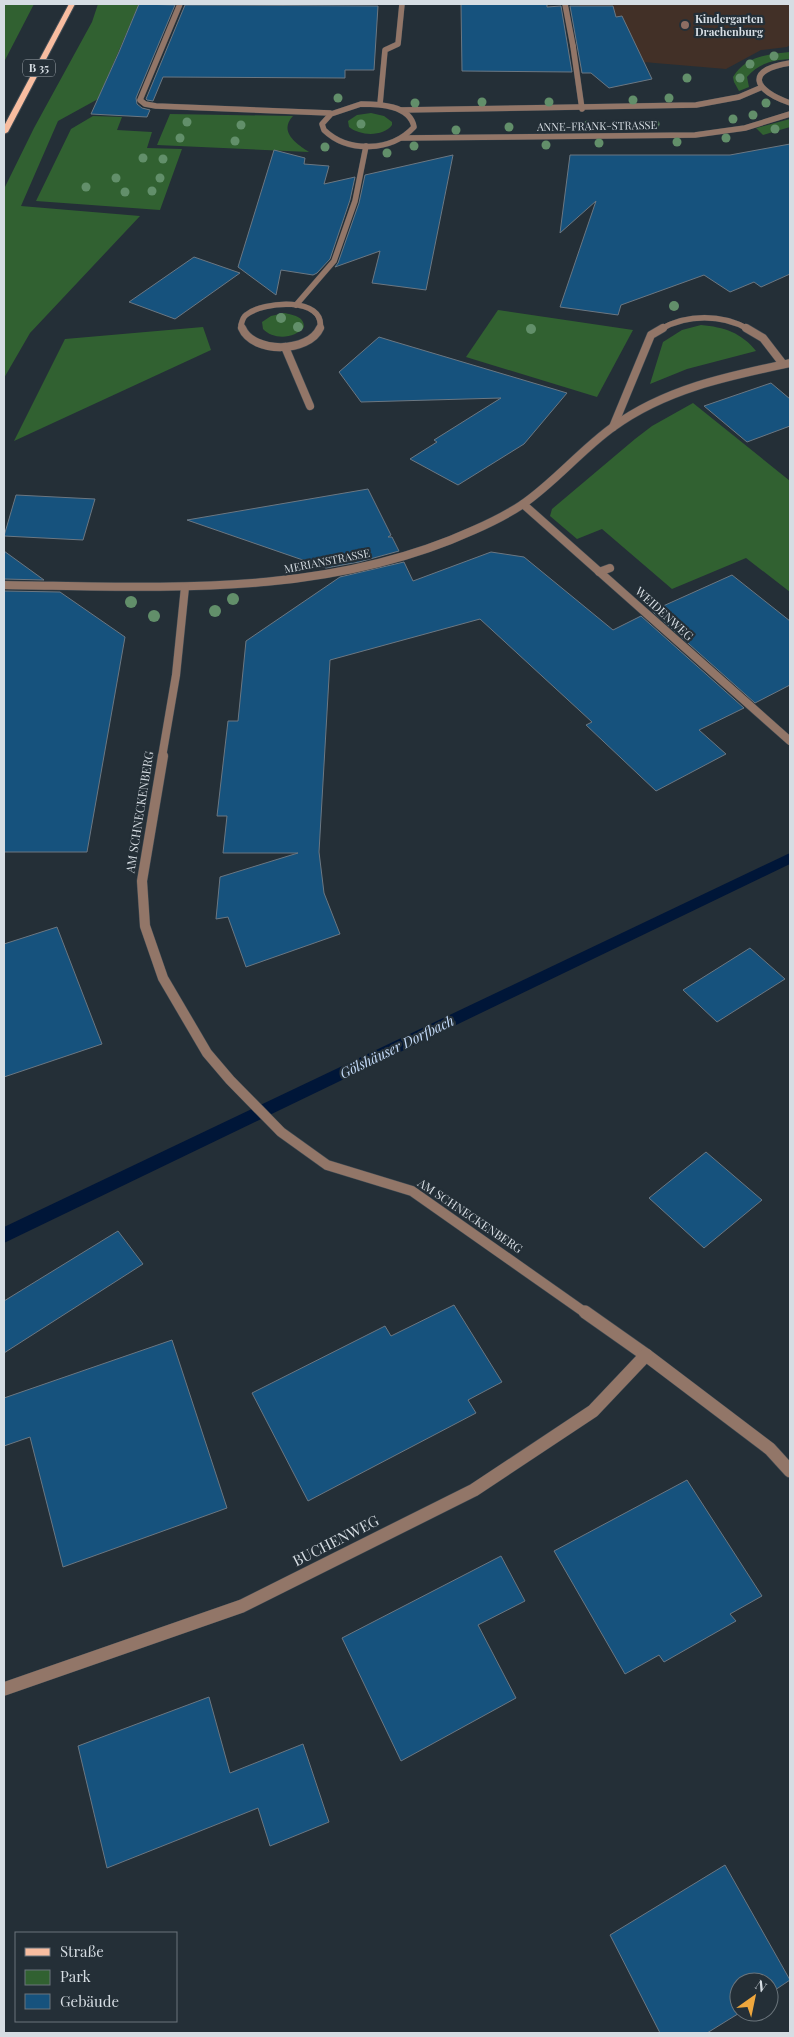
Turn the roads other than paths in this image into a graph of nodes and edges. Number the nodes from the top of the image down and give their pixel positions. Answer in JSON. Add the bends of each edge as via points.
{"nodes":[{"id":1,"x":72,"y":4,"type":"edge"},
{"id":2,"x":180,"y":4,"type":"edge"},
{"id":3,"x":402,"y":4,"type":"edge"},
{"id":4,"x":565,"y":4,"type":"edge"},
{"id":5,"x":790,"y":63,"type":"edge"},
{"id":6,"x":760,"y":88,"type":"junction"},
{"id":7,"x":790,"y":103,"type":"edge"},
{"id":8,"x":380,"y":104,"type":"junction"},
{"id":9,"x":582,"y":109,"type":"junction"},
{"id":10,"x":401,"y":110,"type":"junction"},
{"id":11,"x":330,"y":113,"type":"junction"},
{"id":12,"x":790,"y":114,"type":"edge"},
{"id":13,"x":4,"y":132,"type":"edge"},
{"id":14,"x":402,"y":138,"type":"junction"},
{"id":15,"x":366,"y":146,"type":"junction"},
{"id":16,"x":296,"y":305,"type":"junction"},
{"id":17,"x":285,"y":347,"type":"junction"},
{"id":18,"x":787,"y":364,"type":"edge"},
{"id":19,"x":310,"y":406,"type":"dead end"},
{"id":20,"x":613,"y":427,"type":"junction"},
{"id":21,"x":522,"y":504,"type":"junction"},
{"id":22,"x":610,"y":568,"type":"dead end"},
{"id":23,"x":599,"y":572,"type":"junction"},
{"id":24,"x":4,"y":585,"type":"edge"},
{"id":25,"x":185,"y":587,"type":"junction"},
{"id":26,"x":790,"y":741,"type":"edge"},
{"id":27,"x":646,"y":1355,"type":"junction"},
{"id":28,"x":790,"y":1471,"type":"edge"},
{"id":29,"x":4,"y":1689,"type":"edge"}],
"edges":[{"from":1,"to":13,"type":"main road","number":"B 35"},
{"from":2,"to":11,"type":"street","via":[[140,100],[142,103],[166,107]]},
{"from":3,"to":8,"type":"street","via":[[398,44],[385,50]]},
{"from":4,"to":9,"type":"street"},
{"from":5,"to":6,"type":"street","via":[[765,70],[757,81]]},
{"from":6,"to":7,"type":"street"},
{"from":6,"to":9,"type":"street","name":"ANNE-FRANK-STRASSE","via":[[738,97],[696,105]]},
{"from":8,"to":10,"type":"street","name":"ANNE-FRANK-STRASSE"},
{"from":8,"to":11,"type":"street","name":"ANNE-FRANK-STRASSE","via":[[352,105]]},
{"from":9,"to":10,"type":"street","name":"ANNE-FRANK-STRASSE"},
{"from":10,"to":14,"type":"street","via":[[413,121],[414,127]]},
{"from":11,"to":15,"type":"street","name":"ANNE-FRANK-STRASSE","via":[[323,125],[331,137]]},
{"from":12,"to":14,"type":"street","name":"ANNE-FRANK-STRASSE","via":[[748,127],[656,136]]},
{"from":14,"to":15,"type":"street","name":"ANNE-FRANK-STRASSE"},
{"from":15,"to":16,"type":"street","via":[[355,201],[334,261]]},
{"from":16,"to":17,"type":"street","via":[[316,314],[322,328],[310,341]]},
{"from":16,"to":17,"type":"street","via":[[284,303],[260,307],[243,317],[240,324],[240,330],[251,342]]},
{"from":17,"to":19,"type":"street"},
{"from":18,"to":20,"type":"street","name":"MERIANSTRASSE","via":[[719,378],[660,399]]},
{"from":18,"to":20,"type":"street","name":"MERIANSTRASSE","via":[[763,338],[721,319],[694,318],[670,324],[651,335]]},
{"from":20,"to":21,"type":"street","name":"MERIANSTRASSE"},
{"from":21,"to":23,"type":"street","name":"WEIDENWEG"},
{"from":21,"to":25,"type":"street","name":"MERIANSTRASSE","via":[[432,546],[361,568],[288,581]]},
{"from":22,"to":23,"type":"street"},
{"from":23,"to":26,"type":"street","name":"WEIDENWEG"},
{"from":24,"to":25,"type":"street","name":"MERIANSTRASSE"},
{"from":25,"to":27,"type":"street","name":"AM SCHNECKENBERG","via":[[176,676],[142,881],[145,926],[162,978],[207,1053],[281,1132],[327,1165],[412,1191]]},
{"from":27,"to":28,"type":"street","name":"AM SCHNECKENBERG","via":[[770,1449]]},
{"from":27,"to":29,"type":"street","name":"BUCHENWEG","via":[[593,1411],[474,1490],[242,1606]]}]}
